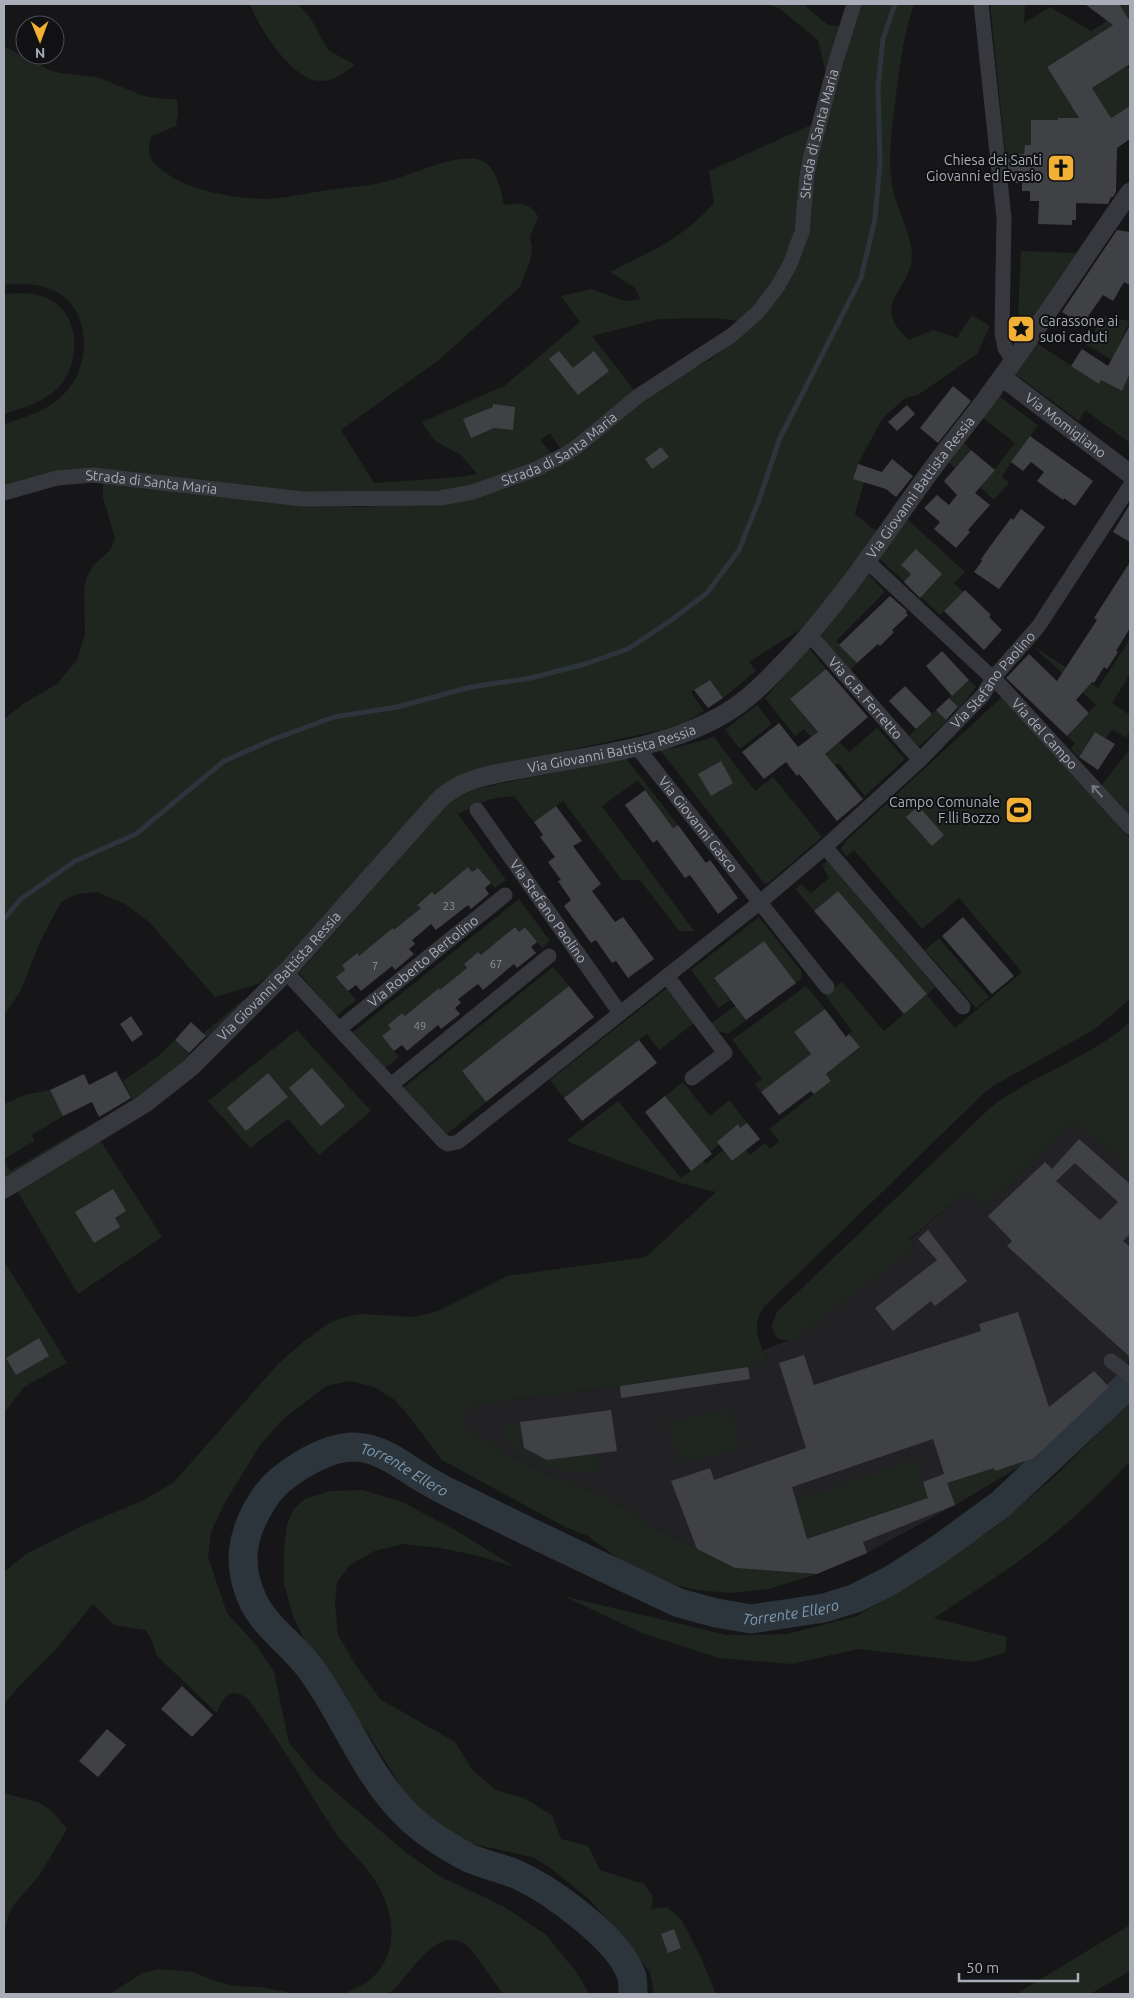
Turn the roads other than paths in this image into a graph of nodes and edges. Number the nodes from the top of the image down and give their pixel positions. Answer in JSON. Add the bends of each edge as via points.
{"nodes":[{"id":1,"x":854,"y":4,"type":"edge"},
{"id":2,"x":981,"y":4,"type":"edge"},
{"id":3,"x":1128,"y":201,"type":"edge"},
{"id":4,"x":1013,"y":360,"type":"junction"},
{"id":5,"x":1002,"y":377,"type":"junction"},
{"id":6,"x":1130,"y":474,"type":"edge"},
{"id":7,"x":1130,"y":486,"type":"edge"},
{"id":8,"x":4,"y":493,"type":"edge"},
{"id":9,"x":867,"y":560,"type":"junction"},
{"id":10,"x":810,"y":635,"type":"junction"},
{"id":11,"x":993,"y":678,"type":"junction"},
{"id":12,"x":636,"y":746,"type":"junction"},
{"id":13,"x":920,"y":760,"type":"junction"},
{"id":14,"x":477,"y":810,"type":"dead end"},
{"id":15,"x":1130,"y":827,"type":"edge"},
{"id":16,"x":825,"y":847,"type":"junction"},
{"id":17,"x":505,"y":895,"type":"dead end"},
{"id":18,"x":759,"y":903,"type":"junction"},
{"id":19,"x":549,"y":956,"type":"dead end"},
{"id":20,"x":286,"y":972,"type":"junction"},
{"id":21,"x":667,"y":976,"type":"junction"},
{"id":22,"x":827,"y":987,"type":"dead end"},
{"id":23,"x":963,"y":1007,"type":"dead end"},
{"id":24,"x":620,"y":1012,"type":"junction"},
{"id":25,"x":339,"y":1029,"type":"junction"},
{"id":26,"x":692,"y":1078,"type":"dead end"},
{"id":27,"x":391,"y":1085,"type":"junction"},
{"id":28,"x":4,"y":1189,"type":"edge"},
{"id":29,"x":1111,"y":1360,"type":"dead end"},
{"id":30,"x":1130,"y":1375,"type":"edge"}],
"edges":[{"from":1,"to":8,"type":"street","name":"Strada di Santa Maria","via":[[808,167],[802,232],[778,286],[758,312],[732,335],[638,396],[566,454],[536,469],[473,492],[440,498],[302,499],[93,475],[57,478]]},
{"from":2,"to":4,"type":"street","via":[[1004,218],[1002,333],[1005,348]]},
{"from":3,"to":4,"type":"street","name":"Via Giovanni Battista Ressia"},
{"from":4,"to":5,"type":"street","name":"Via Giovanni Battista Ressia"},
{"from":5,"to":6,"type":"street","name":"Via Momigliano"},
{"from":5,"to":9,"type":"street","name":"Via Giovanni Battista Ressia"},
{"from":7,"to":11,"type":"street","name":"Via Stefano Paolino","via":[[1038,627]]},
{"from":9,"to":10,"type":"street","name":"Via Giovanni Battista Ressia"},
{"from":9,"to":11,"type":"street","name":"Via del Campo"},
{"from":10,"to":12,"type":"street","name":"Via Giovanni Battista Ressia","via":[[753,694],[726,712],[683,735]]},
{"from":10,"to":13,"type":"street","name":"Via G.B. Ferretto"},
{"from":11,"to":13,"type":"street","name":"Via Stefano Paolino","via":[[983,695]]},
{"from":15,"to":11,"type":"street","name":"Via del Campo","one_way":true},
{"from":12,"to":18,"type":"street","name":"Via Giovanni Gasco"},
{"from":12,"to":20,"type":"street","name":"Via Giovanni Battista Ressia","via":[[494,775],[450,790]]},
{"from":13,"to":16,"type":"street","name":"Via Stefano Paolino"},
{"from":14,"to":24,"type":"street","name":"Via Stefano Paolino"},
{"from":16,"to":18,"type":"street","name":"Via Stefano Paolino"},
{"from":16,"to":23,"type":"street"},
{"from":17,"to":25,"type":"street","name":"Via Roberto Bertolino"},
{"from":18,"to":21,"type":"street","name":"Via Stefano Paolino"},
{"from":18,"to":22,"type":"street"},
{"from":19,"to":27,"type":"street"},
{"from":20,"to":25,"type":"street"},
{"from":20,"to":28,"type":"street","name":"Via Giovanni Battista Ressia","via":[[198,1060],[156,1095]]},
{"from":21,"to":24,"type":"street","name":"Via Stefano Paolino"},
{"from":21,"to":26,"type":"street","via":[[725,1053]]},
{"from":24,"to":27,"type":"street","name":"Via Stefano Paolino","via":[[461,1140],[451,1144],[443,1141]]},
{"from":25,"to":27,"type":"street"},
{"from":29,"to":30,"type":"street"}]}
